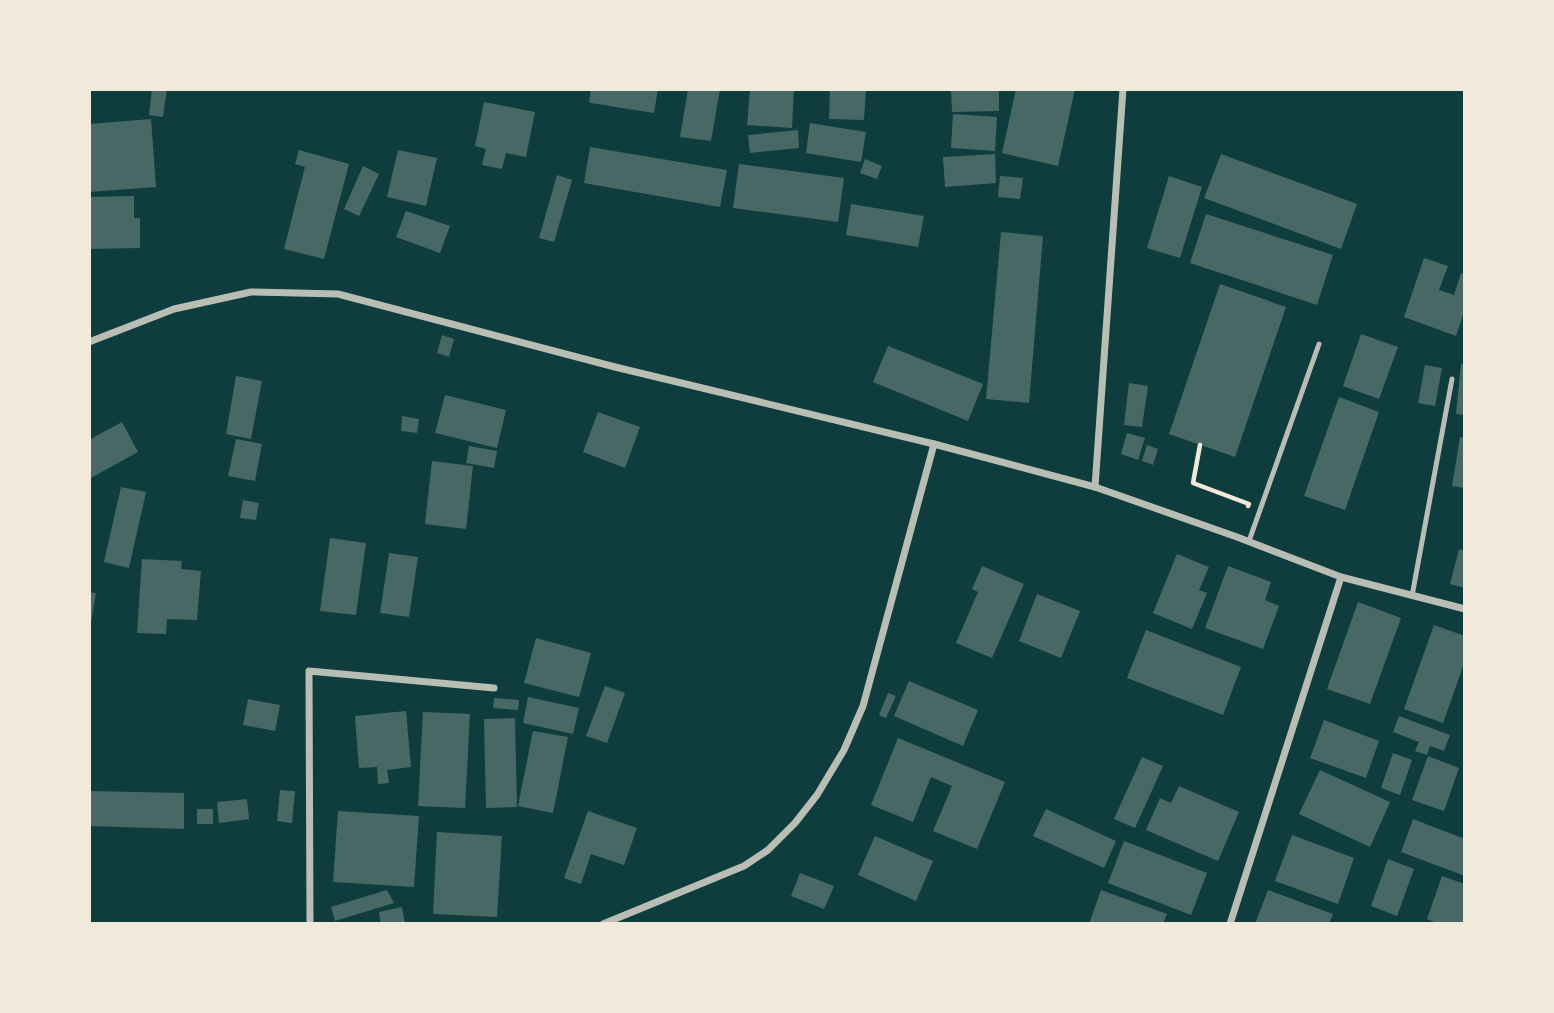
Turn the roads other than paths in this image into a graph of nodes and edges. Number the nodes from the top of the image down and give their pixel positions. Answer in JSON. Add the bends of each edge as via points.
{"nodes":[{"id":1,"x":1123,"y":89,"type":"edge"},
{"id":2,"x":89,"y":342,"type":"edge"},
{"id":3,"x":1320,"y":344,"type":"dead end"},
{"id":4,"x":1452,"y":379,"type":"dead end"},
{"id":5,"x":934,"y":444,"type":"junction"},
{"id":6,"x":1095,"y":486,"type":"junction"},
{"id":7,"x":1249,"y":541,"type":"junction"},
{"id":8,"x":1341,"y":578,"type":"junction"},
{"id":9,"x":1412,"y":596,"type":"junction"},
{"id":10,"x":1465,"y":609,"type":"edge"},
{"id":11,"x":494,"y":688,"type":"dead end"},
{"id":12,"x":310,"y":924,"type":"edge"},
{"id":13,"x":603,"y":924,"type":"edge"},
{"id":14,"x":1230,"y":924,"type":"edge"}],
"edges":[{"from":1,"to":6,"type":"street"},
{"from":2,"to":5,"type":"street","via":[[174,309],[251,292],[338,294]]},
{"from":3,"to":7,"type":"lane"},
{"from":4,"to":9,"type":"lane"},
{"from":5,"to":6,"type":"street"},
{"from":5,"to":13,"type":"street","via":[[863,706],[817,795],[768,850],[744,866]]},
{"from":6,"to":7,"type":"street"},
{"from":7,"to":8,"type":"street"},
{"from":8,"to":9,"type":"street"},
{"from":8,"to":14,"type":"street"},
{"from":9,"to":10,"type":"street"},
{"from":11,"to":12,"type":"street","via":[[309,671]]}]}
